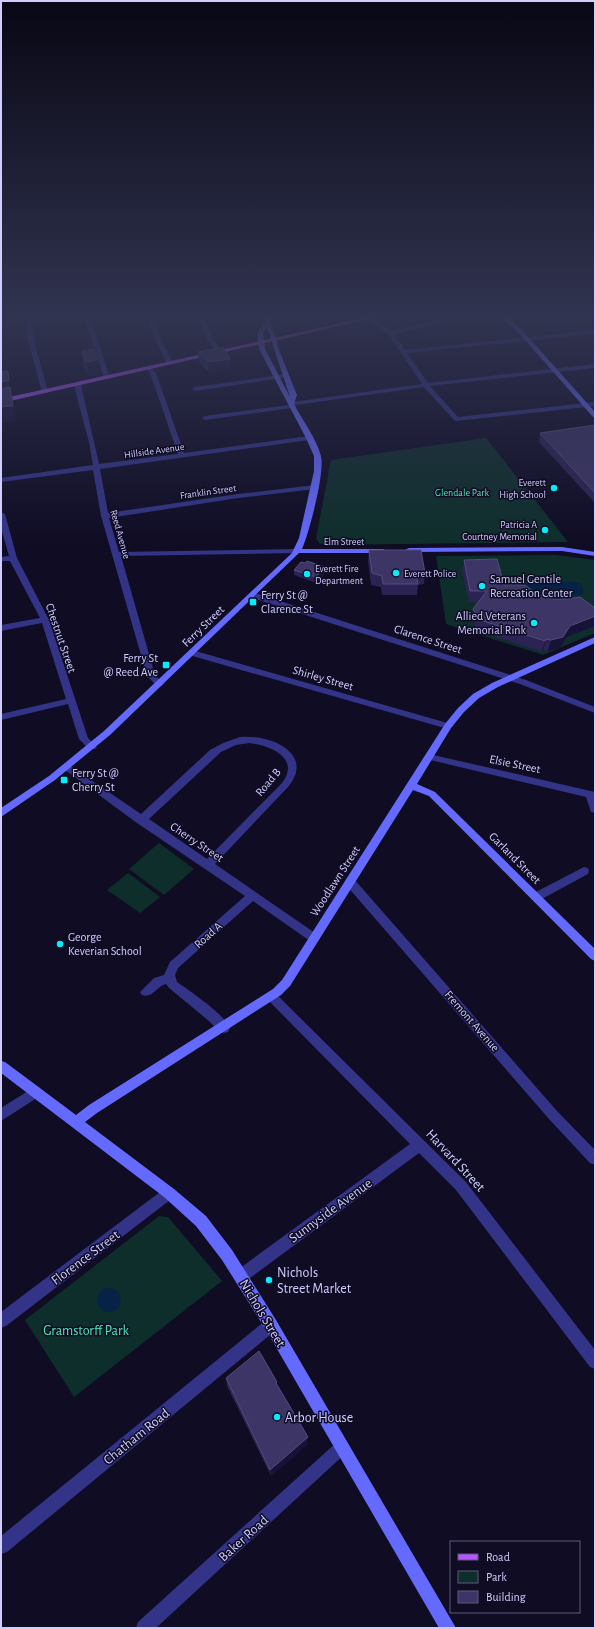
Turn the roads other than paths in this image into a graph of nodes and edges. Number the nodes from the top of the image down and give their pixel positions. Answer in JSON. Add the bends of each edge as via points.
{"nodes":[{"id":1,"x":45,"y":392,"type":"edge"},
{"id":2,"x":79,"y":392,"type":"edge"},
{"id":3,"x":160,"y":392,"type":"edge"},
{"id":4,"x":285,"y":392,"type":"edge"},
{"id":5,"x":293,"y":392,"type":"edge"},
{"id":6,"x":376,"y":392,"type":"edge"},
{"id":7,"x":432,"y":392,"type":"edge"},
{"id":8,"x":574,"y":392,"type":"edge"},
{"id":9,"x":1,"y":401,"type":"edge"},
{"id":10,"x":292,"y":404,"type":"junction"},
{"id":11,"x":595,"y":404,"type":"edge"},
{"id":12,"x":585,"y":405,"type":"junction"},
{"id":13,"x":595,"y":416,"type":"edge"},
{"id":14,"x":206,"y":418,"type":"dead end"},
{"id":15,"x":309,"y":438,"type":"junction"},
{"id":16,"x":182,"y":456,"type":"junction"},
{"id":17,"x":96,"y":467,"type":"junction"},
{"id":18,"x":1,"y":480,"type":"edge"},
{"id":19,"x":315,"y":487,"type":"junction"},
{"id":20,"x":1,"y":514,"type":"edge"},
{"id":21,"x":105,"y":516,"type":"junction"},
{"id":22,"x":297,"y":552,"type":"junction"},
{"id":23,"x":116,"y":554,"type":"junction"},
{"id":24,"x":595,"y":554,"type":"edge"},
{"id":25,"x":13,"y":558,"type":"junction"},
{"id":26,"x":1,"y":559,"type":"edge"},
{"id":27,"x":252,"y":595,"type":"junction"},
{"id":28,"x":45,"y":620,"type":"junction"},
{"id":29,"x":1,"y":628,"type":"edge"},
{"id":30,"x":595,"y":640,"type":"edge"},
{"id":31,"x":192,"y":653,"type":"junction"},
{"id":32,"x":509,"y":678,"type":"junction"},
{"id":33,"x":160,"y":684,"type":"junction"},
{"id":34,"x":70,"y":701,"type":"junction"},
{"id":35,"x":595,"y":710,"type":"edge"},
{"id":36,"x":1,"y":717,"type":"edge"},
{"id":37,"x":448,"y":726,"type":"junction"},
{"id":38,"x":92,"y":747,"type":"junction"},
{"id":39,"x":429,"y":757,"type":"junction"},
{"id":40,"x":66,"y":768,"type":"junction"},
{"id":41,"x":412,"y":786,"type":"junction"},
{"id":42,"x":592,"y":796,"type":"edge"},
{"id":43,"x":595,"y":809,"type":"edge"},
{"id":44,"x":1,"y":813,"type":"edge"},
{"id":45,"x":141,"y":820,"type":"junction"},
{"id":46,"x":208,"y":865,"type":"junction"},
{"id":47,"x":584,"y":871,"type":"dead end"},
{"id":48,"x":350,"y":882,"type":"junction"},
{"id":49,"x":252,"y":896,"type":"junction"},
{"id":50,"x":536,"y":897,"type":"junction"},
{"id":51,"x":314,"y":938,"type":"junction"},
{"id":52,"x":595,"y":956,"type":"edge"},
{"id":53,"x":170,"y":978,"type":"junction"},
{"id":54,"x":146,"y":992,"type":"dead end"},
{"id":55,"x":272,"y":997,"type":"junction"},
{"id":56,"x":224,"y":1028,"type":"junction"},
{"id":57,"x":1,"y":1066,"type":"edge"},
{"id":58,"x":36,"y":1092,"type":"junction"},
{"id":59,"x":1,"y":1115,"type":"edge"},
{"id":60,"x":76,"y":1122,"type":"junction"},
{"id":61,"x":420,"y":1144,"type":"junction"},
{"id":62,"x":594,"y":1156,"type":"edge"},
{"id":63,"x":169,"y":1193,"type":"junction"},
{"id":64,"x":241,"y":1276,"type":"junction"},
{"id":65,"x":1,"y":1320,"type":"edge"},
{"id":66,"x":271,"y":1325,"type":"junction"},
{"id":67,"x":595,"y":1362,"type":"edge"},
{"id":68,"x":342,"y":1447,"type":"junction"},
{"id":69,"x":1,"y":1546,"type":"edge"},
{"id":70,"x":144,"y":1628,"type":"edge"},
{"id":71,"x":448,"y":1628,"type":"edge"}],
"edges":[{"from":1,"to":9,"type":"main road"},
{"from":2,"to":17,"type":"street","name":"Reed Avenue","via":[[91,436]]},
{"from":3,"to":16,"type":"street"},
{"from":4,"to":10,"type":"street","name":"Ferry Street"},
{"from":5,"to":10,"type":"street","name":"Ferry Street"},
{"from":6,"to":10,"type":"street"},
{"from":7,"to":12,"type":"street","via":[[456,420]]},
{"from":8,"to":12,"type":"street"},
{"from":10,"to":14,"type":"street"},
{"from":10,"to":15,"type":"street","name":"Ferry Street"},
{"from":11,"to":12,"type":"street"},
{"from":12,"to":13,"type":"street"},
{"from":15,"to":16,"type":"street","name":"Hillside Avenue"},
{"from":15,"to":19,"type":"street","name":"Ferry Street","via":[[318,463]]},
{"from":16,"to":17,"type":"street","name":"Hillside Avenue"},
{"from":17,"to":18,"type":"street","name":"Hillside Avenue"},
{"from":17,"to":21,"type":"street","name":"Reed Avenue"},
{"from":19,"to":21,"type":"street","name":"Franklin Street"},
{"from":19,"to":22,"type":"street","name":"Ferry Street","via":[[303,538]]},
{"from":20,"to":25,"type":"street","name":"Chestnut Street"},
{"from":21,"to":23,"type":"street","name":"Reed Avenue"},
{"from":22,"to":23,"type":"street","name":"Elm Street"},
{"from":22,"to":24,"type":"street","name":"Elm Street","via":[[558,549]]},
{"from":22,"to":27,"type":"street","name":"Ferry Street"},
{"from":23,"to":33,"type":"street","name":"Reed Avenue","via":[[151,676]]},
{"from":25,"to":26,"type":"street"},
{"from":25,"to":28,"type":"street","name":"Chestnut Street"},
{"from":27,"to":31,"type":"street","name":"Ferry Street"},
{"from":27,"to":32,"type":"street","name":"Clarence Street"},
{"from":28,"to":29,"type":"street"},
{"from":28,"to":34,"type":"street","name":"Chestnut Street"},
{"from":30,"to":32,"type":"street","name":"Woodlawn Street"},
{"from":31,"to":33,"type":"street","name":"Ferry Street"},
{"from":31,"to":37,"type":"street","name":"Shirley Street"},
{"from":32,"to":35,"type":"street","name":"Clarence Street"},
{"from":32,"to":37,"type":"street","name":"Woodlawn Street","via":[[471,700]]},
{"from":33,"to":38,"type":"street","name":"Ferry Street"},
{"from":34,"to":36,"type":"street"},
{"from":34,"to":38,"type":"street","name":"Chestnut Street","via":[[84,739]]},
{"from":37,"to":39,"type":"street","name":"Woodlawn Street"},
{"from":38,"to":40,"type":"street","name":"Ferry Street"},
{"from":39,"to":41,"type":"street","name":"Woodlawn Street"},
{"from":39,"to":42,"type":"street","name":"Elsie Street"},
{"from":40,"to":44,"type":"street","name":"Ferry Street"},
{"from":40,"to":45,"type":"street","name":"Cherry Street"},
{"from":41,"to":48,"type":"street","name":"Woodlawn Street"},
{"from":41,"to":50,"type":"street","name":"Garland Street","via":[[432,794]]},
{"from":42,"to":43,"type":"street"},
{"from":45,"to":46,"type":"street","name":"Cherry Street"},
{"from":45,"to":46,"type":"street","name":"Road B","via":[[212,754],[226,745],[249,739],[279,747],[292,763],[291,777]]},
{"from":46,"to":49,"type":"street","name":"Cherry Street"},
{"from":47,"to":50,"type":"street"},
{"from":48,"to":51,"type":"street","name":"Woodlawn Street"},
{"from":48,"to":62,"type":"street","name":"Fremont Avenue","via":[[553,1115]]},
{"from":49,"to":51,"type":"street","name":"Cherry Street"},
{"from":49,"to":53,"type":"street","name":"Road A","via":[[174,965]]},
{"from":50,"to":52,"type":"street","name":"Garland Street"},
{"from":51,"to":55,"type":"street","name":"Woodlawn Street","via":[[286,983]]},
{"from":53,"to":54,"type":"street","via":[[158,981]]},
{"from":53,"to":56,"type":"street","via":[[173,984]]},
{"from":55,"to":56,"type":"street","name":"Woodlawn Street"},
{"from":55,"to":61,"type":"street","name":"Harvard Street"},
{"from":56,"to":60,"type":"street","name":"Woodlawn Street","via":[[92,1109]]},
{"from":57,"to":58,"type":"street","name":"Nichols Street"},
{"from":58,"to":59,"type":"street"},
{"from":58,"to":60,"type":"street","name":"Nichols Street"},
{"from":60,"to":63,"type":"street","name":"Nichols Street"},
{"from":61,"to":64,"type":"street","name":"Sunnyside Avenue"},
{"from":61,"to":67,"type":"street","name":"Harvard Street","via":[[461,1186]]},
{"from":63,"to":64,"type":"street","name":"Nichols Street","via":[[209,1231]]},
{"from":63,"to":65,"type":"street","name":"Florence Street"},
{"from":64,"to":66,"type":"street","name":"Nichols Street"},
{"from":66,"to":68,"type":"street","name":"Nichols Street"},
{"from":66,"to":69,"type":"street","name":"Chatham Road"},
{"from":68,"to":70,"type":"street","name":"Baker Road"},
{"from":68,"to":71,"type":"street","name":"Nichols Street"}]}
